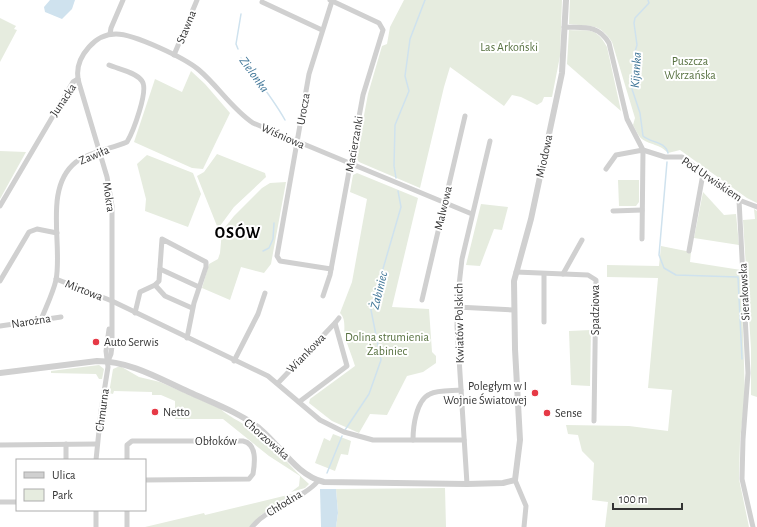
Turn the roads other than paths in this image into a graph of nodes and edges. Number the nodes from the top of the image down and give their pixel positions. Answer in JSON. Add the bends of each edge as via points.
{"nodes":[{"id":1,"x":123,"y":0,"type":"edge"},
{"id":2,"x":197,"y":0,"type":"edge"},
{"id":3,"x":331,"y":0,"type":"edge"},
{"id":4,"x":566,"y":0,"type":"edge"},
{"id":5,"x":262,"y":2,"type":"dead end"},
{"id":6,"x":564,"y":27,"type":"junction"},
{"id":7,"x":322,"y":30,"type":"junction"},
{"id":8,"x":110,"y":34,"type":"junction"},
{"id":9,"x":174,"y":55,"type":"junction"},
{"id":10,"x":109,"y":65,"type":"dead end"},
{"id":11,"x":78,"y":79,"type":"junction"},
{"id":12,"x":465,"y":116,"type":"dead end"},
{"id":13,"x":490,"y":141,"type":"dead end"},
{"id":14,"x":297,"y":142,"type":"junction"},
{"id":15,"x":643,"y":150,"type":"junction"},
{"id":16,"x":99,"y":152,"type":"junction"},
{"id":17,"x":351,"y":165,"type":"junction"},
{"id":18,"x":606,"y":169,"type":"dead end"},
{"id":19,"x":703,"y":174,"type":"junction"},
{"id":20,"x":739,"y":200,"type":"junction"},
{"id":21,"x":444,"y":203,"type":"junction"},
{"id":22,"x":0,"y":206,"type":"edge"},
{"id":23,"x":757,"y":207,"type":"edge"},
{"id":24,"x":642,"y":210,"type":"junction"},
{"id":25,"x":613,"y":211,"type":"dead end"},
{"id":26,"x":472,"y":214,"type":"junction"},
{"id":27,"x":57,"y":233,"type":"junction"},
{"id":28,"x":642,"y":239,"type":"dead end"},
{"id":29,"x":582,"y":240,"type":"dead end"},
{"id":30,"x":689,"y":251,"type":"dead end"},
{"id":31,"x":160,"y":269,"type":"junction"},
{"id":32,"x":331,"y":269,"type":"junction"},
{"id":33,"x":516,"y":272,"type":"junction"},
{"id":34,"x":544,"y":274,"type":"junction"},
{"id":35,"x":563,"y":274,"type":"junction"},
{"id":36,"x":56,"y":279,"type":"junction"},
{"id":37,"x":0,"y":281,"type":"edge"},
{"id":38,"x":155,"y":285,"type":"junction"},
{"id":39,"x":199,"y":287,"type":"junction"},
{"id":40,"x":265,"y":293,"type":"dead end"},
{"id":41,"x":323,"y":296,"type":"dead end"},
{"id":42,"x":422,"y":300,"type":"dead end"},
{"id":43,"x":112,"y":301,"type":"junction"},
{"id":44,"x":457,"y":307,"type":"junction"},
{"id":45,"x":192,"y":308,"type":"junction"},
{"id":46,"x":514,"y":310,"type":"junction"},
{"id":47,"x":135,"y":313,"type":"junction"},
{"id":48,"x":61,"y":317,"type":"dead end"},
{"id":49,"x":339,"y":318,"type":"dead end"},
{"id":50,"x":41,"y":320,"type":"junction"},
{"id":51,"x":544,"y":322,"type":"dead end"},
{"id":52,"x":335,"y":323,"type":"junction"},
{"id":53,"x":0,"y":326,"type":"edge"},
{"id":54,"x":187,"y":338,"type":"junction"},
{"id":55,"x":108,"y":361,"type":"junction"},
{"id":56,"x":234,"y":361,"type":"junction"},
{"id":57,"x":0,"y":373,"type":"edge"},
{"id":58,"x":278,"y":383,"type":"junction"},
{"id":59,"x":461,"y":390,"type":"junction"},
{"id":60,"x":299,"y":402,"type":"junction"},
{"id":61,"x":594,"y":421,"type":"dead end"},
{"id":62,"x":413,"y":440,"type":"junction"},
{"id":63,"x":464,"y":440,"type":"junction"},
{"id":64,"x":66,"y":444,"type":"junction"},
{"id":65,"x":97,"y":444,"type":"junction"},
{"id":66,"x":0,"y":445,"type":"edge"},
{"id":67,"x":66,"y":459,"type":"edge"},
{"id":68,"x":96,"y":459,"type":"edge"},
{"id":69,"x":127,"y":459,"type":"edge"},
{"id":70,"x":146,"y":480,"type":"edge"},
{"id":71,"x":318,"y":480,"type":"junction"},
{"id":72,"x":515,"y":480,"type":"junction"},
{"id":73,"x":467,"y":484,"type":"junction"},
{"id":74,"x":0,"y":502,"type":"edge"},
{"id":75,"x":16,"y":502,"type":"edge"},
{"id":76,"x":96,"y":511,"type":"edge"},
{"id":77,"x":127,"y":511,"type":"edge"},
{"id":78,"x":96,"y":527,"type":"edge"},
{"id":79,"x":127,"y":527,"type":"edge"},
{"id":80,"x":252,"y":527,"type":"edge"},
{"id":81,"x":524,"y":527,"type":"edge"},
{"id":82,"x":753,"y":527,"type":"edge"}],
"edges":[{"from":1,"to":8,"type":"street"},
{"from":2,"to":9,"type":"street","name":"Stawna"},
{"from":3,"to":7,"type":"street","name":"Urocza"},
{"from":3,"to":17,"type":"street","name":"Macierzanki","via":[[379,23],[383,33],[363,95]]},
{"from":4,"to":6,"type":"street","name":"Miodowa"},
{"from":5,"to":7,"type":"street"},
{"from":6,"to":15,"type":"street","via":[[601,31],[609,43],[626,119]]},
{"from":6,"to":33,"type":"street","name":"Miodowa","via":[[561,78],[531,219]]},
{"from":7,"to":14,"type":"street","name":"Urocza","via":[[309,74]]},
{"from":8,"to":9,"type":"street","name":"Wiśniowa","via":[[130,37]]},
{"from":8,"to":11,"type":"street","name":"Junacka","via":[[95,41],[85,51],[78,65]]},
{"from":9,"to":14,"type":"street","name":"Wiśniowa","via":[[203,74],[246,118]]},
{"from":10,"to":16,"type":"street","name":"Zawiła","via":[[139,78],[145,87],[134,128],[127,142]]},
{"from":11,"to":16,"type":"street","name":"Mokra"},
{"from":11,"to":22,"type":"street","name":"Junacka","via":[[73,82],[53,114]]},
{"from":12,"to":21,"type":"street","name":"Malwowa"},
{"from":13,"to":26,"type":"street","name":"Kwiatów Polskich"},
{"from":14,"to":17,"type":"street","name":"Wiśniowa"},
{"from":14,"to":32,"type":"street","name":"Urocza","via":[[278,260]]},
{"from":15,"to":18,"type":"street","name":"Pod Urwiskiem","via":[[616,155]]},
{"from":15,"to":19,"type":"street","name":"Pod Urwiskiem","via":[[665,157],[682,157]]},
{"from":15,"to":24,"type":"street"},
{"from":16,"to":27,"type":"street","name":"Zawiła","via":[[80,159],[65,175],[58,193]]},
{"from":16,"to":43,"type":"street","name":"Mokra","via":[[108,182],[112,213]]},
{"from":17,"to":21,"type":"street","name":"Wiśniowa"},
{"from":17,"to":32,"type":"street","name":"Macierzanki"},
{"from":19,"to":20,"type":"street","name":"Pod Urwiskiem"},
{"from":19,"to":30,"type":"street"},
{"from":20,"to":23,"type":"street","name":"Pod Urwiskiem"},
{"from":20,"to":82,"type":"street","name":"Sierakowska","via":[[748,373],[742,479]]},
{"from":21,"to":26,"type":"street","name":"Wiśniowa"},
{"from":21,"to":42,"type":"street","name":"Malwowa"},
{"from":24,"to":25,"type":"street"},
{"from":24,"to":28,"type":"street"},
{"from":26,"to":44,"type":"street","name":"Kwiatów Polskich","via":[[459,275]]},
{"from":27,"to":36,"type":"street","name":"Zawiła"},
{"from":27,"to":37,"type":"street","via":[[37,229],[29,232]]},
{"from":29,"to":35,"type":"street"},
{"from":31,"to":38,"type":"street","via":[[160,279]]},
{"from":31,"to":39,"type":"street"},
{"from":31,"to":39,"type":"street","via":[[162,239],[206,262]]},
{"from":32,"to":41,"type":"street","name":"Macierzanki"},
{"from":33,"to":34,"type":"street","name":"Spadziowa"},
{"from":33,"to":46,"type":"street","name":"Miodowa"},
{"from":34,"to":35,"type":"street","name":"Spadziowa"},
{"from":34,"to":51,"type":"street"},
{"from":35,"to":61,"type":"street","name":"Spadziowa","via":[[588,275],[596,280]]},
{"from":36,"to":43,"type":"street","name":"Mirtowa"},
{"from":36,"to":50,"type":"street","name":"Zawiła"},
{"from":38,"to":45,"type":"street","via":[[165,296]]},
{"from":38,"to":47,"type":"street","via":[[139,294]]},
{"from":39,"to":45,"type":"street"},
{"from":40,"to":56,"type":"street","via":[[258,314]]},
{"from":43,"to":47,"type":"street","name":"Mirtowa"},
{"from":43,"to":55,"type":"street","name":"Mokra","via":[[112,351]]},
{"from":44,"to":46,"type":"street"},
{"from":44,"to":59,"type":"street","name":"Kwiatów Polskich"},
{"from":45,"to":54,"type":"street"},
{"from":46,"to":72,"type":"street","name":"Miodowa","via":[[520,440]]},
{"from":47,"to":54,"type":"street","name":"Mirtowa"},
{"from":48,"to":50,"type":"street","name":"Narożna"},
{"from":49,"to":52,"type":"street","name":"Wiankowa"},
{"from":50,"to":53,"type":"street","name":"Narożna"},
{"from":52,"to":58,"type":"street","name":"Wiankowa"},
{"from":52,"to":60,"type":"street","name":"Wiankowa","via":[[347,366]]},
{"from":54,"to":56,"type":"street","name":"Mirtowa"},
{"from":55,"to":57,"type":"street","name":"Chorzowska"},
{"from":55,"to":65,"type":"street","name":"Chmurna"},
{"from":55,"to":71,"type":"street","name":"Chorzowska","via":[[134,367],[237,414],[260,429],[303,470]]},
{"from":56,"to":58,"type":"street","name":"Mirtowa"},
{"from":58,"to":60,"type":"street","name":"Mirtowa"},
{"from":59,"to":62,"type":"street","via":[[433,392],[426,396],[414,420]]},
{"from":59,"to":63,"type":"street","name":"Kwiatów Polskich"},
{"from":60,"to":62,"type":"street","name":"Mirtowa","via":[[326,423],[351,435],[373,440]]},
{"from":62,"to":63,"type":"street","name":"Mirtowa"},
{"from":63,"to":73,"type":"street","name":"Kwiatów Polskich"},
{"from":64,"to":65,"type":"street"},
{"from":64,"to":66,"type":"street"},
{"from":64,"to":67,"type":"street"},
{"from":65,"to":68,"type":"street","name":"Chmurna"},
{"from":69,"to":70,"type":"street","name":"Obłoków","via":[[127,445],[132,441],[243,441],[254,449],[254,471],[249,479]]},
{"from":71,"to":73,"type":"street","name":"Chorzowska","via":[[336,484]]},
{"from":71,"to":80,"type":"street","name":"Chłodna","via":[[265,515]]},
{"from":72,"to":73,"type":"street","name":"Chorzowska"},
{"from":72,"to":81,"type":"street","name":"Miodowa","via":[[526,507]]},
{"from":74,"to":75,"type":"street"},
{"from":76,"to":78,"type":"street"},
{"from":77,"to":79,"type":"street"}]}
